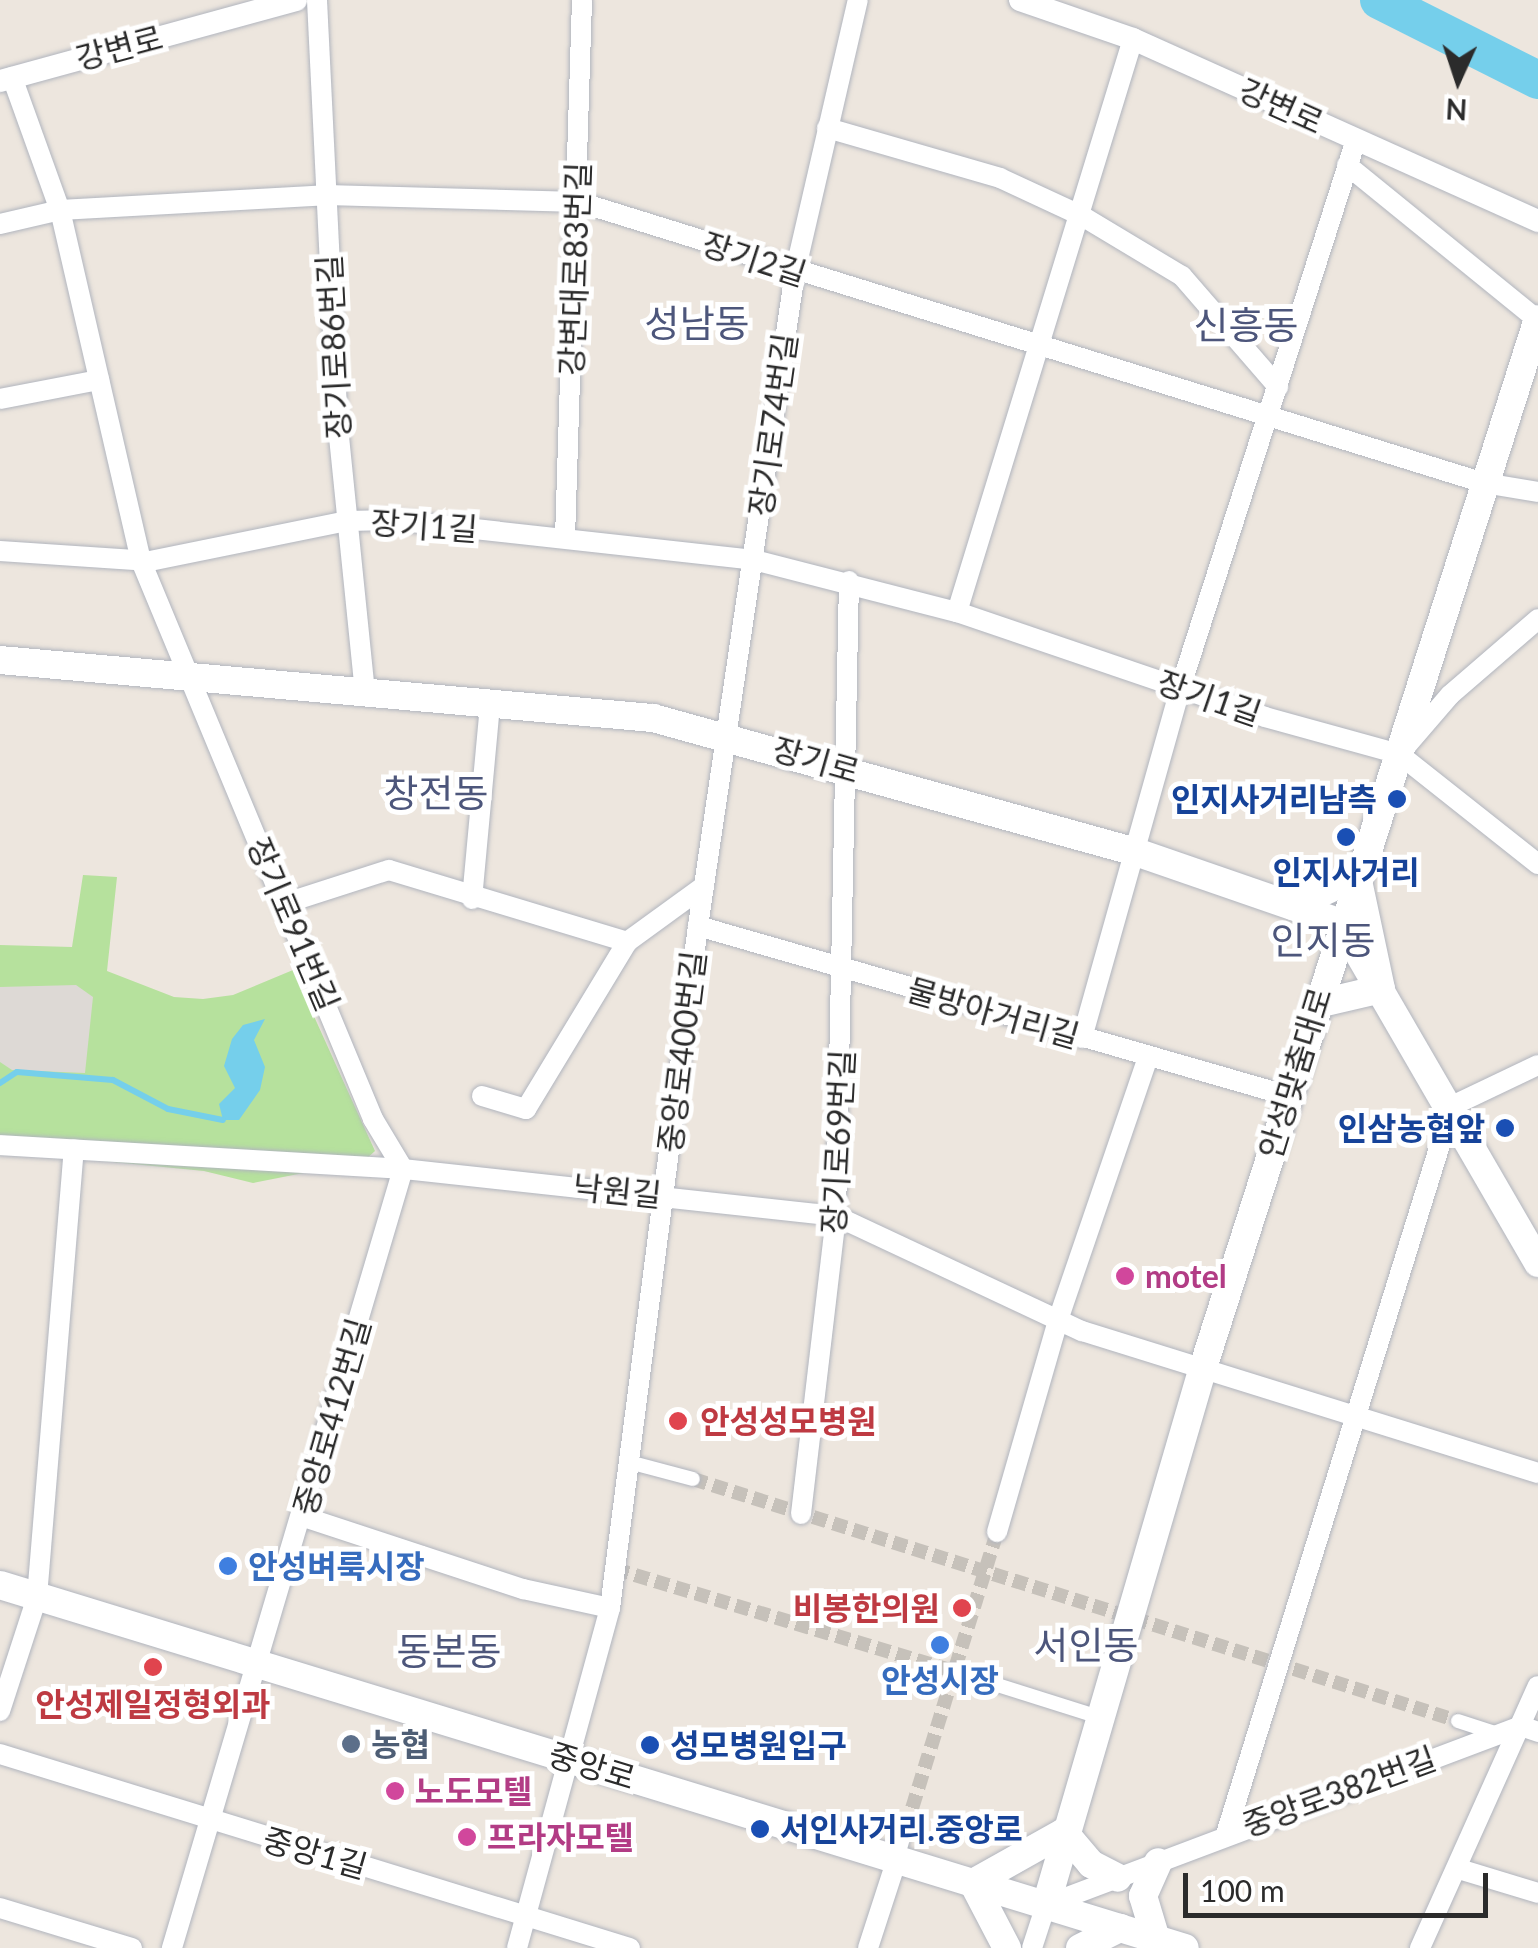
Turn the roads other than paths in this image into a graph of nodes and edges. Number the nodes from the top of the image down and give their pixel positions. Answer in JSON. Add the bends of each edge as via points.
{"nodes":[{"id":1,"x":296,"y":0,"type":"edge"},
{"id":2,"x":317,"y":0,"type":"edge"},
{"id":3,"x":582,"y":0,"type":"edge"},
{"id":4,"x":858,"y":0,"type":"edge"},
{"id":5,"x":1020,"y":0,"type":"edge"},
{"id":6,"x":1133,"y":40,"type":"junction"},
{"id":7,"x":6,"y":79,"type":"edge"},
{"id":8,"x":827,"y":128,"type":"junction"},
{"id":9,"x":1356,"y":140,"type":"junction"},
{"id":10,"x":1347,"y":166,"type":"junction"},
{"id":11,"x":326,"y":195,"type":"junction"},
{"id":12,"x":579,"y":202,"type":"junction"},
{"id":13,"x":60,"y":210,"type":"junction"},
{"id":14,"x":1082,"y":216,"type":"junction"},
{"id":15,"x":1538,"y":221,"type":"edge"},
{"id":16,"x":0,"y":224,"type":"edge"},
{"id":17,"x":795,"y":272,"type":"junction"},
{"id":18,"x":1538,"y":320,"type":"edge"},
{"id":19,"x":1041,"y":348,"type":"junction"},
{"id":20,"x":99,"y":380,"type":"junction"},
{"id":21,"x":1278,"y":387,"type":"junction"},
{"id":22,"x":0,"y":399,"type":"edge"},
{"id":23,"x":1269,"y":415,"type":"junction"},
{"id":24,"x":1484,"y":483,"type":"junction"},
{"id":25,"x":1538,"y":492,"type":"edge"},
{"id":26,"x":348,"y":521,"type":"junction"},
{"id":27,"x":565,"y":538,"type":"junction"},
{"id":28,"x":0,"y":551,"type":"edge"},
{"id":29,"x":754,"y":560,"type":"junction"},
{"id":30,"x":141,"y":561,"type":"junction"},
{"id":31,"x":849,"y":581,"type":"junction"},
{"id":32,"x":958,"y":612,"type":"junction"},
{"id":33,"x":1538,"y":619,"type":"edge"},
{"id":34,"x":0,"y":660,"type":"edge"},
{"id":35,"x":186,"y":676,"type":"junction"},
{"id":36,"x":1180,"y":688,"type":"junction"},
{"id":37,"x":365,"y":693,"type":"junction"},
{"id":38,"x":490,"y":704,"type":"junction"},
{"id":39,"x":726,"y":734,"type":"junction"},
{"id":40,"x":1399,"y":754,"type":"junction"},
{"id":41,"x":846,"y":768,"type":"junction"},
{"id":42,"x":1136,"y":852,"type":"junction"},
{"id":43,"x":1538,"y":863,"type":"edge"},
{"id":44,"x":1358,"y":876,"type":"junction"},
{"id":45,"x":704,"y":886,"type":"junction"},
{"id":46,"x":472,"y":899,"type":"junction"},
{"id":47,"x":286,"y":903,"type":"junction"},
{"id":48,"x":1292,"y":906,"type":"junction"},
{"id":49,"x":1341,"y":923,"type":"junction"},
{"id":50,"x":698,"y":926,"type":"junction"},
{"id":51,"x":626,"y":942,"type":"junction"},
{"id":52,"x":845,"y":971,"type":"junction"},
{"id":53,"x":1380,"y":988,"type":"junction"},
{"id":54,"x":1317,"y":1004,"type":"junction"},
{"id":55,"x":1082,"y":1038,"type":"junction"},
{"id":56,"x":1148,"y":1057,"type":"junction"},
{"id":57,"x":1538,"y":1065,"type":"edge"},
{"id":58,"x":482,"y":1096,"type":"dead end"},
{"id":59,"x":1289,"y":1096,"type":"junction"},
{"id":60,"x":1452,"y":1106,"type":"junction"},
{"id":61,"x":0,"y":1144,"type":"edge"},
{"id":62,"x":74,"y":1150,"type":"junction"},
{"id":63,"x":402,"y":1170,"type":"junction"},
{"id":64,"x":664,"y":1196,"type":"junction"},
{"id":65,"x":836,"y":1216,"type":"junction"},
{"id":66,"x":1536,"y":1256,"type":"edge"},
{"id":67,"x":1058,"y":1320,"type":"junction"},
{"id":68,"x":1202,"y":1371,"type":"junction"},
{"id":69,"x":1352,"y":1416,"type":"junction"},
{"id":70,"x":629,"y":1462,"type":"junction"},
{"id":71,"x":1538,"y":1473,"type":"edge"},
{"id":72,"x":693,"y":1479,"type":"tunnel mouth"},
{"id":73,"x":801,"y":1514,"type":"dead end"},
{"id":74,"x":304,"y":1517,"type":"junction"},
{"id":75,"x":997,"y":1532,"type":"tunnel mouth"},
{"id":76,"x":0,"y":1585,"type":"edge"},
{"id":77,"x":37,"y":1597,"type":"junction"},
{"id":78,"x":610,"y":1608,"type":"junction"},
{"id":79,"x":254,"y":1664,"type":"junction"},
{"id":80,"x":954,"y":1671,"type":"tunnel mouth"},
{"id":81,"x":1538,"y":1686,"type":"edge"},
{"id":82,"x":0,"y":1711,"type":"edge"},
{"id":83,"x":1098,"y":1716,"type":"junction"},
{"id":84,"x":1458,"y":1721,"type":"tunnel mouth"},
{"id":85,"x":1529,"y":1729,"type":"edge"},
{"id":86,"x":1498,"y":1734,"type":"junction"},
{"id":87,"x":0,"y":1754,"type":"edge"},
{"id":88,"x":571,"y":1759,"type":"junction"},
{"id":89,"x":210,"y":1822,"type":"junction"},
{"id":90,"x":906,"y":1828,"type":"tunnel mouth"},
{"id":91,"x":1064,"y":1832,"type":"junction"},
{"id":92,"x":1226,"y":1834,"type":"junction"},
{"id":93,"x":896,"y":1858,"type":"junction"},
{"id":94,"x":1158,"y":1862,"type":"junction"},
{"id":95,"x":1459,"y":1869,"type":"junction"},
{"id":96,"x":1118,"y":1878,"type":"junction"},
{"id":97,"x":973,"y":1883,"type":"junction"},
{"id":98,"x":1538,"y":1893,"type":"edge"},
{"id":99,"x":1046,"y":1906,"type":"junction"},
{"id":100,"x":0,"y":1908,"type":"edge"},
{"id":101,"x":527,"y":1914,"type":"junction"},
{"id":102,"x":1120,"y":1928,"type":"junction"},
{"id":103,"x":1156,"y":1939,"type":"junction"},
{"id":104,"x":132,"y":1948,"type":"edge"},
{"id":105,"x":172,"y":1948,"type":"edge"},
{"id":106,"x":517,"y":1948,"type":"edge"},
{"id":107,"x":630,"y":1948,"type":"edge"},
{"id":108,"x":868,"y":1948,"type":"edge"},
{"id":109,"x":1007,"y":1948,"type":"edge"},
{"id":110,"x":1032,"y":1948,"type":"edge"},
{"id":111,"x":1080,"y":1948,"type":"edge"},
{"id":112,"x":1184,"y":1948,"type":"edge"},
{"id":113,"x":1420,"y":1948,"type":"edge"}],
"edges":[{"from":1,"to":7,"type":"street","name":"강변로"},
{"from":2,"to":11,"type":"street","name":"장기로86번길"},
{"from":3,"to":12,"type":"street","name":"강변대로83번길"},
{"from":4,"to":8,"type":"street","name":"장기로74번길"},
{"from":5,"to":6,"type":"street","name":"강변로"},
{"from":6,"to":9,"type":"street","name":"강변로"},
{"from":6,"to":14,"type":"street"},
{"from":7,"to":13,"type":"street","name":"장기로91번길"},
{"from":8,"to":14,"type":"street","via":[[1000,178]]},
{"from":8,"to":17,"type":"street","name":"장기로74번길"},
{"from":9,"to":10,"type":"street"},
{"from":9,"to":15,"type":"street","name":"강변로"},
{"from":10,"to":18,"type":"street"},
{"from":10,"to":21,"type":"street"},
{"from":11,"to":12,"type":"street","name":"장기2길"},
{"from":11,"to":13,"type":"street","name":"장기2길"},
{"from":11,"to":26,"type":"street","name":"장기로86번길"},
{"from":12,"to":17,"type":"street","name":"장기2길"},
{"from":12,"to":27,"type":"street","name":"강변대로83번길"},
{"from":13,"to":16,"type":"street","name":"장기2길"},
{"from":13,"to":20,"type":"street","name":"장기로91번길"},
{"from":14,"to":19,"type":"street"},
{"from":14,"to":21,"type":"street","via":[[1182,276]]},
{"from":17,"to":19,"type":"street","name":"장기2길"},
{"from":17,"to":29,"type":"street","name":"장기로74번길"},
{"from":18,"to":24,"type":"main road","name":"안성맞춤대로"},
{"from":19,"to":23,"type":"street","name":"장기2길"},
{"from":19,"to":32,"type":"street"},
{"from":20,"to":22,"type":"street"},
{"from":20,"to":30,"type":"street","name":"장기로91번길"},
{"from":21,"to":23,"type":"street"},
{"from":23,"to":24,"type":"street","name":"장기2길"},
{"from":23,"to":36,"type":"street"},
{"from":24,"to":25,"type":"street","name":"장기2길"},
{"from":24,"to":40,"type":"main road","name":"안성맞춤대로"},
{"from":26,"to":27,"type":"street","name":"장기1길"},
{"from":26,"to":30,"type":"street","name":"장기1길"},
{"from":26,"to":37,"type":"street","name":"장기로86번길"},
{"from":27,"to":29,"type":"street","name":"장기1길"},
{"from":28,"to":30,"type":"street","name":"장기1길"},
{"from":29,"to":31,"type":"street","name":"장기1길"},
{"from":29,"to":39,"type":"street","name":"장기로74번길"},
{"from":30,"to":35,"type":"street","name":"장기로91번길"},
{"from":31,"to":32,"type":"street","name":"장기1길"},
{"from":31,"to":41,"type":"street"},
{"from":32,"to":36,"type":"street","name":"장기1길"},
{"from":33,"to":40,"type":"street","via":[[1450,694]]},
{"from":34,"to":35,"type":"main road","name":"장기로"},
{"from":35,"to":37,"type":"main road","name":"장기로"},
{"from":35,"to":47,"type":"street","name":"장기로91번길"},
{"from":36,"to":40,"type":"street","name":"장기1길"},
{"from":36,"to":42,"type":"street"},
{"from":37,"to":38,"type":"main road","name":"장기로"},
{"from":38,"to":39,"type":"main road","name":"장기로","via":[[653,718]]},
{"from":38,"to":46,"type":"street"},
{"from":39,"to":41,"type":"main road","name":"장기로"},
{"from":39,"to":45,"type":"street","name":"중앙로400번길"},
{"from":40,"to":43,"type":"street"},
{"from":40,"to":44,"type":"main road","name":"안성맞춤대로"},
{"from":41,"to":42,"type":"main road","name":"장기로"},
{"from":41,"to":52,"type":"street","name":"장기로69번길"},
{"from":42,"to":48,"type":"main road","name":"장기로"},
{"from":42,"to":55,"type":"street"},
{"from":44,"to":48,"type":"main road"},
{"from":44,"to":49,"type":"main road","name":"안성맞춤대로"},
{"from":44,"to":53,"type":"main road"},
{"from":45,"to":50,"type":"street","name":"중앙로400번길"},
{"from":45,"to":51,"type":"street"},
{"from":46,"to":47,"type":"street","via":[[388,870]]},
{"from":46,"to":51,"type":"street"},
{"from":47,"to":63,"type":"street","name":"장기로91번길","via":[[373,1118]]},
{"from":48,"to":49,"type":"main road","name":"장기로"},
{"from":49,"to":53,"type":"main road"},
{"from":49,"to":54,"type":"main road","name":"안성맞춤대로"},
{"from":50,"to":52,"type":"street","name":"물방아거리길"},
{"from":50,"to":64,"type":"street","name":"중앙로400번길"},
{"from":51,"to":58,"type":"street","via":[[526,1109]]},
{"from":52,"to":55,"type":"street","name":"물방아거리길"},
{"from":52,"to":65,"type":"street","name":"장기로69번길"},
{"from":53,"to":54,"type":"main road"},
{"from":53,"to":60,"type":"main road"},
{"from":54,"to":59,"type":"main road","name":"안성맞춤대로"},
{"from":55,"to":56,"type":"street","name":"물방아거리길"},
{"from":56,"to":59,"type":"street","name":"물방아거리길"},
{"from":56,"to":67,"type":"street"},
{"from":57,"to":60,"type":"street"},
{"from":59,"to":68,"type":"main road","name":"안성맞춤대로"},
{"from":60,"to":66,"type":"main road"},
{"from":60,"to":69,"type":"street"},
{"from":61,"to":62,"type":"street","name":"낙원길"},
{"from":62,"to":63,"type":"street","name":"낙원길"},
{"from":62,"to":77,"type":"street"},
{"from":63,"to":64,"type":"street","name":"낙원길"},
{"from":63,"to":74,"type":"street","name":"중앙로412번길"},
{"from":64,"to":65,"type":"street","name":"낙원길"},
{"from":64,"to":70,"type":"street","name":"중앙로400번길"},
{"from":65,"to":67,"type":"street","name":"낙원길"},
{"from":65,"to":73,"type":"street","name":"장기로69번길"},
{"from":67,"to":68,"type":"street","name":"낙원길"},
{"from":67,"to":75,"type":"street"},
{"from":68,"to":69,"type":"street","name":"낙원길"},
{"from":68,"to":83,"type":"main road","name":"안성맞춤대로"},
{"from":69,"to":71,"type":"street","name":"낙원길"},
{"from":69,"to":92,"type":"street"},
{"from":70,"to":72,"type":"street"},
{"from":70,"to":78,"type":"street","name":"중앙로400번길"},
{"from":74,"to":78,"type":"street","via":[[523,1589]]},
{"from":74,"to":79,"type":"street","name":"중앙로412번길"},
{"from":76,"to":77,"type":"main road","name":"중앙로"},
{"from":77,"to":79,"type":"main road","name":"중앙로"},
{"from":77,"to":82,"type":"street"},
{"from":78,"to":88,"type":"street","name":"중앙로400번길"},
{"from":79,"to":88,"type":"main road","name":"중앙로"},
{"from":79,"to":89,"type":"street","name":"중앙로412번길"},
{"from":80,"to":83,"type":"street"},
{"from":81,"to":85,"type":"street"},
{"from":83,"to":91,"type":"main road","name":"안성맞춤대로"},
{"from":84,"to":86,"type":"street"},
{"from":85,"to":86,"type":"street","name":"중앙로382번길"},
{"from":85,"to":95,"type":"street"},
{"from":86,"to":92,"type":"street","name":"중앙로382번길"},
{"from":87,"to":89,"type":"street","name":"중앙1길"},
{"from":88,"to":93,"type":"main road","name":"중앙로"},
{"from":88,"to":101,"type":"street","name":"중앙로400번길"},
{"from":89,"to":101,"type":"street","name":"중앙1길"},
{"from":89,"to":105,"type":"street","name":"중앙로412번길"},
{"from":90,"to":93,"type":"street"},
{"from":91,"to":96,"type":"main road","via":[[1090,1864]]},
{"from":91,"to":97,"type":"main road"},
{"from":91,"to":99,"type":"main road","name":"안성맞춤대로"},
{"from":92,"to":94,"type":"street","name":"중앙로382번길"},
{"from":93,"to":97,"type":"main road","name":"중앙로"},
{"from":93,"to":108,"type":"street"},
{"from":94,"to":96,"type":"street","name":"중앙로382번길"},
{"from":94,"to":103,"type":"main road","via":[[1143,1896]]},
{"from":95,"to":98,"type":"street"},
{"from":95,"to":113,"type":"street"},
{"from":96,"to":99,"type":"street","name":"중앙로382번길"},
{"from":97,"to":99,"type":"main road","name":"중앙로"},
{"from":97,"to":109,"type":"main road"},
{"from":99,"to":102,"type":"main road","name":"중앙로"},
{"from":99,"to":110,"type":"street","name":"안성맞춤대로"},
{"from":100,"to":104,"type":"street"},
{"from":101,"to":106,"type":"street","name":"중앙로400번길"},
{"from":101,"to":107,"type":"street","name":"중앙1길"},
{"from":102,"to":103,"type":"main road","name":"중앙로"},
{"from":102,"to":111,"type":"main road"},
{"from":103,"to":112,"type":"main road","name":"중앙로"}]}
